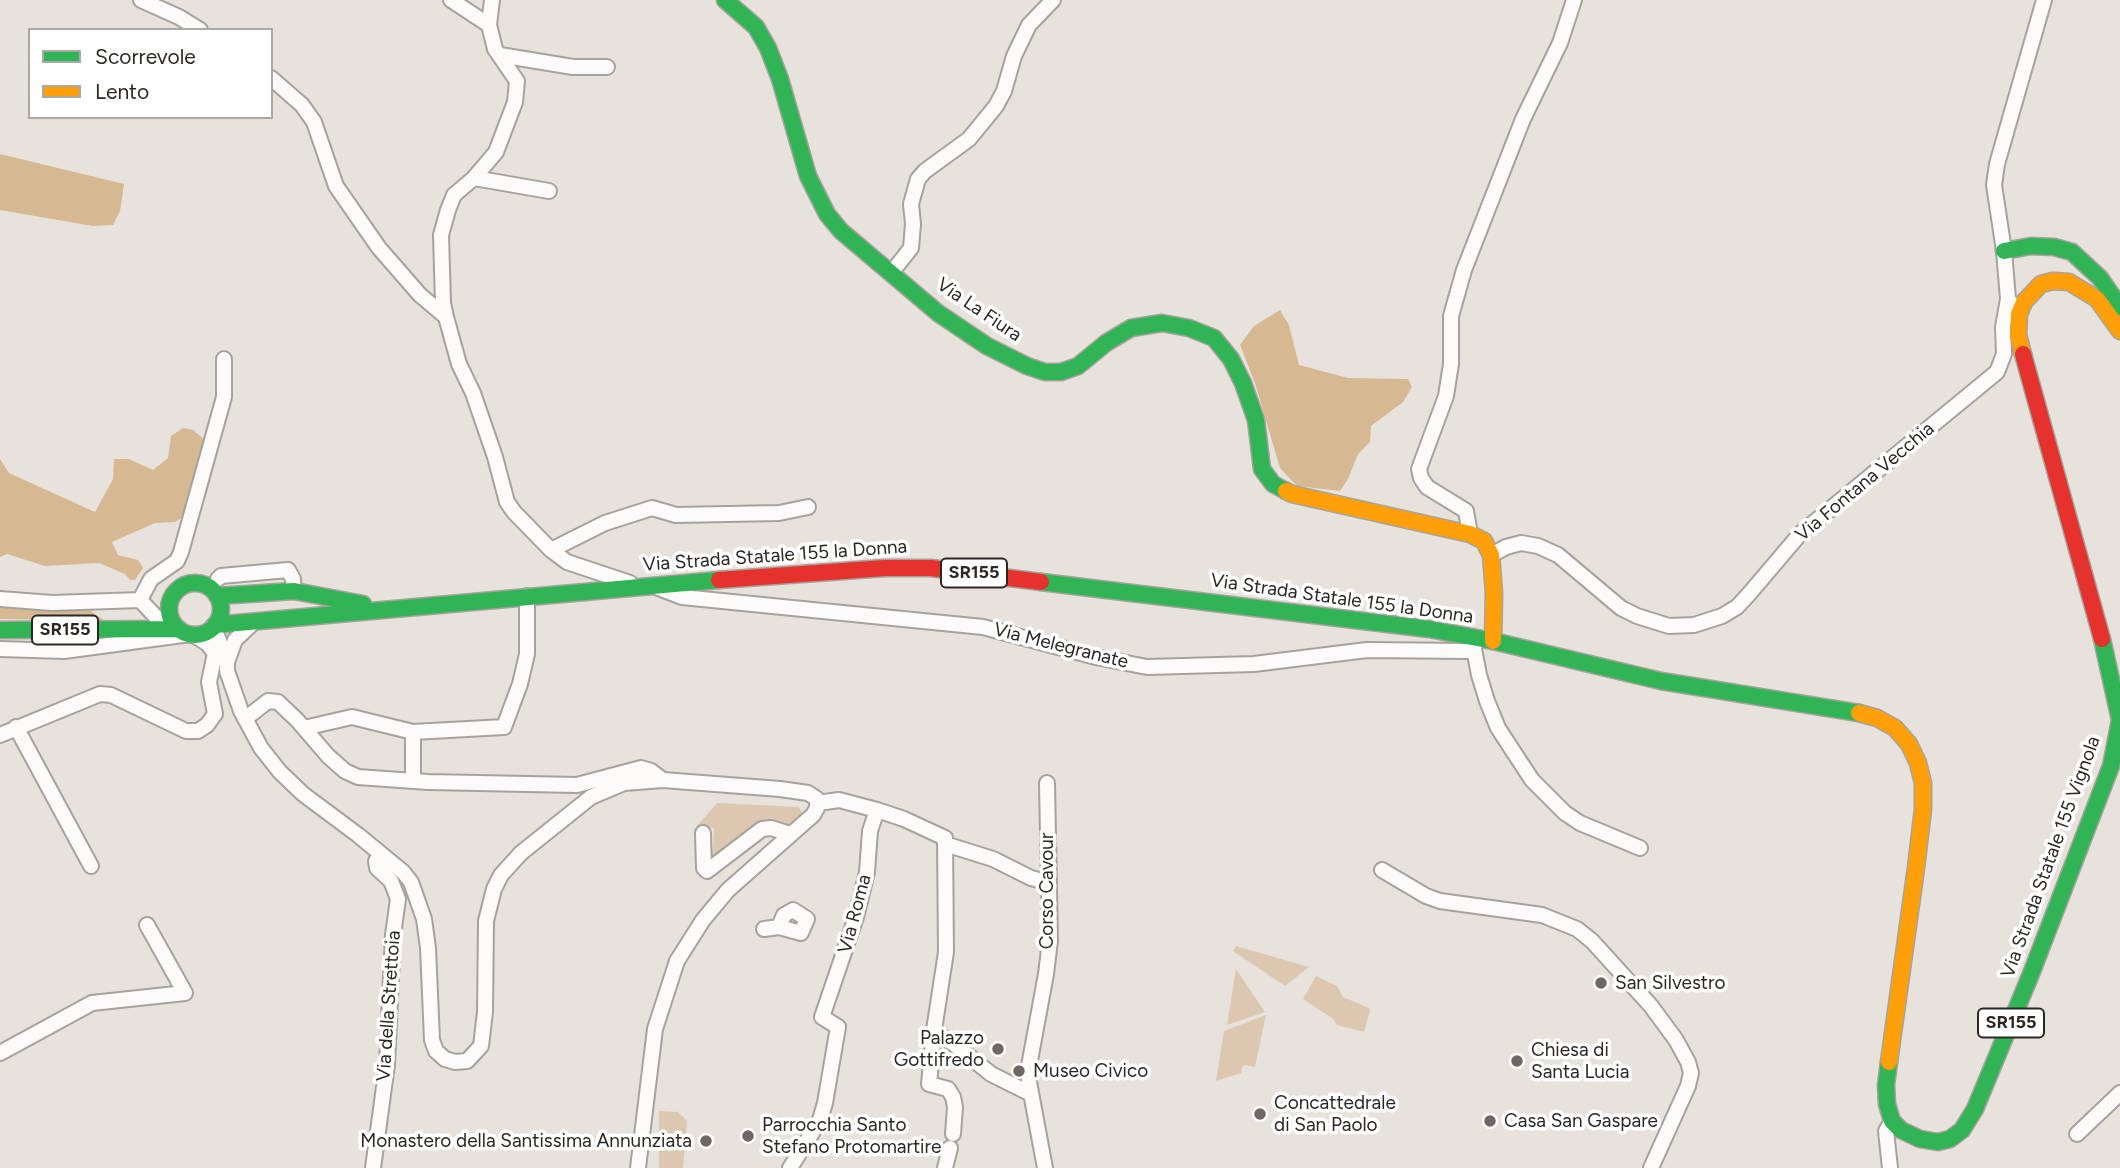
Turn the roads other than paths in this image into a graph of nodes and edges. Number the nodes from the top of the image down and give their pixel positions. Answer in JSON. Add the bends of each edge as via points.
{"nodes":[{"id":1,"x":141,"y":0,"type":"edge"},
{"id":2,"x":451,"y":0,"type":"edge"},
{"id":3,"x":492,"y":0,"type":"edge"},
{"id":4,"x":725,"y":0,"type":"edge"},
{"id":5,"x":1053,"y":0,"type":"edge"},
{"id":6,"x":1574,"y":0,"type":"edge"},
{"id":7,"x":2044,"y":0,"type":"edge"},
{"id":8,"x":168,"y":6,"type":"edge"},
{"id":9,"x":489,"y":25,"type":"junction"},
{"id":10,"x":197,"y":28,"type":"edge"},
{"id":11,"x":500,"y":55,"type":"junction"},
{"id":12,"x":607,"y":67,"type":"dead end"},
{"id":13,"x":273,"y":80,"type":"edge"},
{"id":14,"x":474,"y":178,"type":"junction"},
{"id":15,"x":550,"y":191,"type":"dead end"},
{"id":16,"x":2004,"y":251,"type":"junction"},
{"id":17,"x":892,"y":272,"type":"junction"},
{"id":18,"x":2008,"y":299,"type":"junction"},
{"id":19,"x":2120,"y":307,"type":"edge"},
{"id":20,"x":2019,"y":314,"type":"junction"},
{"id":21,"x":446,"y":317,"type":"junction"},
{"id":22,"x":2120,"y":331,"type":"edge"},
{"id":23,"x":225,"y":359,"type":"dead end"},
{"id":24,"x":807,"y":507,"type":"dead end"},
{"id":25,"x":1470,"y":534,"type":"junction"},
{"id":26,"x":551,"y":550,"type":"junction"},
{"id":27,"x":1491,"y":555,"type":"junction"},
{"id":28,"x":218,"y":579,"type":"dead end"},
{"id":29,"x":645,"y":586,"type":"junction"},
{"id":30,"x":294,"y":591,"type":"junction"},
{"id":31,"x":217,"y":596,"type":"junction"},
{"id":32,"x":527,"y":596,"type":"junction"},
{"id":33,"x":0,"y":599,"type":"edge"},
{"id":34,"x":140,"y":600,"type":"junction"},
{"id":35,"x":170,"y":604,"type":"junction"},
{"id":36,"x":343,"y":608,"type":"junction"},
{"id":37,"x":157,"y":618,"type":"junction"},
{"id":38,"x":294,"y":619,"type":"junction"},
{"id":39,"x":253,"y":623,"type":"junction"},
{"id":40,"x":214,"y":626,"type":"junction"},
{"id":41,"x":130,"y":629,"type":"junction"},
{"id":42,"x":0,"y":630,"type":"edge"},
{"id":43,"x":188,"y":633,"type":"junction"},
{"id":44,"x":1493,"y":641,"type":"junction"},
{"id":45,"x":1475,"y":644,"type":"junction"},
{"id":46,"x":0,"y":649,"type":"edge"},
{"id":47,"x":223,"y":661,"type":"junction"},
{"id":48,"x":245,"y":719,"type":"junction"},
{"id":49,"x":16,"y":727,"type":"junction"},
{"id":50,"x":304,"y":728,"type":"junction"},
{"id":51,"x":413,"y":732,"type":"junction"},
{"id":52,"x":0,"y":735,"type":"edge"},
{"id":53,"x":413,"y":780,"type":"junction"},
{"id":54,"x":663,"y":780,"type":"junction"},
{"id":55,"x":1047,"y":783,"type":"dead end"},
{"id":56,"x":818,"y":803,"type":"junction"},
{"id":57,"x":877,"y":810,"type":"junction"},
{"id":58,"x":704,"y":833,"type":"dead end"},
{"id":59,"x":790,"y":834,"type":"junction"},
{"id":60,"x":945,"y":844,"type":"junction"},
{"id":61,"x":1640,"y":848,"type":"dead end"},
{"id":62,"x":381,"y":854,"type":"junction"},
{"id":63,"x":92,"y":866,"type":"dead end"},
{"id":64,"x":1382,"y":870,"type":"dead end"},
{"id":65,"x":1047,"y":882,"type":"junction"},
{"id":66,"x":147,"y":925,"type":"dead end"},
{"id":67,"x":935,"y":1032,"type":"junction"},
{"id":68,"x":0,"y":1053,"type":"edge"},
{"id":69,"x":1028,"y":1093,"type":"junction"},
{"id":70,"x":2120,"y":1093,"type":"edge"},
{"id":71,"x":1892,"y":1121,"type":"junction"},
{"id":72,"x":2077,"y":1134,"type":"dead end"},
{"id":73,"x":373,"y":1168,"type":"edge"},
{"id":74,"x":638,"y":1168,"type":"edge"},
{"id":75,"x":790,"y":1168,"type":"edge"},
{"id":76,"x":945,"y":1168,"type":"edge"},
{"id":77,"x":1045,"y":1168,"type":"edge"},
{"id":78,"x":1651,"y":1168,"type":"edge"},
{"id":79,"x":1890,"y":1168,"type":"edge"}],
"edges":[{"from":1,"to":8,"type":"street"},
{"from":2,"to":9,"type":"street"},
{"from":3,"to":9,"type":"street"},
{"from":4,"to":17,"type":"main road","name":"Via La Fiura","via":[[756,27],[768,48],[808,176],[827,214]]},
{"from":5,"to":17,"type":"street","via":[[1029,25],[996,106],[969,139],[918,179],[911,204],[911,248]]},
{"from":6,"to":25,"type":"street","via":[[1464,270],[1451,316],[1446,396],[1419,470],[1427,487],[1466,511]]},
{"from":7,"to":16,"type":"street","name":"Via Fontana Vecchia","via":[[1997,164],[1994,185]]},
{"from":8,"to":10,"type":"street"},
{"from":9,"to":11,"type":"street","name":"Via Melegranate"},
{"from":11,"to":12,"type":"street","via":[[573,67]]},
{"from":11,"to":14,"type":"street","name":"Via Melegranate","via":[[517,81],[514,102],[495,152]]},
{"from":13,"to":21,"type":"street","via":[[314,122],[336,186],[379,248]]},
{"from":14,"to":15,"type":"street"},
{"from":14,"to":21,"type":"street","name":"Via Melegranate","via":[[454,195],[441,235]]},
{"from":16,"to":18,"type":"street","name":"Via Fontana Vecchia"},
{"from":16,"to":19,"type":"main road","via":[[2031,246],[2072,252],[2100,278]]},
{"from":17,"to":25,"type":"main road","name":"Via La Fiura","via":[[938,313],[987,346],[1045,372],[1078,366],[1130,328],[1162,323],[1214,338],[1243,383],[1256,420],[1262,469],[1273,484],[1292,494]]},
{"from":18,"to":20,"type":"street"},
{"from":18,"to":27,"type":"street","name":"Via Fontana Vecchia","via":[[2004,354],[1997,372],[1800,534],[1737,607],[1722,616],[1694,625],[1670,626],[1621,608],[1558,555],[1538,546],[1521,543]]},
{"from":20,"to":22,"type":"main road","via":[[2041,285],[2069,282],[2096,299]]},
{"from":20,"to":71,"type":"main road","name":"Via Strada Statale 155 Vignola","number":"SR155","via":[[2018,335],[2116,695],[2117,745],[1975,1109],[1962,1130],[1938,1142],[1920,1139]]},
{"from":21,"to":26,"type":"street","name":"Via Melegranate","via":[[507,502]]},
{"from":23,"to":34,"type":"street","via":[[223,397],[181,552],[177,561],[151,579]]},
{"from":24,"to":26,"type":"street","via":[[779,513],[676,515],[652,508],[606,523]]},
{"from":25,"to":27,"type":"main road","via":[[1484,541]]},
{"from":26,"to":29,"type":"street","name":"Via Melegranate","via":[[582,569]]},
{"from":27,"to":44,"type":"main road"},
{"from":28,"to":30,"type":"street","via":[[288,570]]},
{"from":29,"to":32,"type":"main road","name":"Via Strada Statale 155 la Donna","number":"SR155"},
{"from":29,"to":45,"type":"main road","name":"Via Strada Statale 155 la Donna","number":"SR155","via":[[930,568],[1429,629]]},
{"from":29,"to":45,"type":"street","name":"Via Melegranate","via":[[682,597],[983,627],[1147,667],[1267,663],[1367,650],[1467,651]]},
{"from":30,"to":31,"type":"main road"},
{"from":30,"to":36,"type":"main road"},
{"from":30,"to":38,"type":"main road"},
{"from":31,"to":35,"type":"main road","via":[[206,586],[191,583],[177,590]]},
{"from":31,"to":40,"type":"main road","via":[[220,614]]},
{"from":32,"to":36,"type":"main road","name":"Via Strada Statale 155 la Donna","number":"SR155"},
{"from":32,"to":51,"type":"street","via":[[527,654],[504,727]]},
{"from":33,"to":34,"type":"street","via":[[52,603]]},
{"from":34,"to":37,"type":"street"},
{"from":35,"to":37,"type":"main road"},
{"from":35,"to":43,"type":"main road","via":[[170,615]]},
{"from":36,"to":38,"type":"main road"},
{"from":37,"to":41,"type":"main road"},
{"from":38,"to":39,"type":"main road"},
{"from":39,"to":40,"type":"main road"},
{"from":39,"to":47,"type":"street","via":[[235,640]]},
{"from":40,"to":43,"type":"main road","via":[[202,633]]},
{"from":40,"to":47,"type":"street"},
{"from":41,"to":42,"type":"main road","number":"SR155"},
{"from":41,"to":43,"type":"main road"},
{"from":43,"to":46,"type":"street","via":[[64,651]]},
{"from":43,"to":47,"type":"street","via":[[204,640]]},
{"from":44,"to":45,"type":"main road","name":"Via Strada Statale 155 la Donna","number":"SR155"},
{"from":44,"to":71,"type":"main road","name":"Via Strada Statale 155 la Donna","number":"SR155","via":[[1661,681],[1854,711],[1895,728],[1909,744],[1923,783],[1923,809],[1885,1085]]},
{"from":45,"to":61,"type":"street","via":[[1479,675],[1498,728],[1532,780],[1580,823]]},
{"from":47,"to":48,"type":"street"},
{"from":47,"to":49,"type":"street","via":[[209,682],[215,714],[198,731],[186,731],[100,694]]},
{"from":48,"to":50,"type":"street","via":[[268,701],[278,702]]},
{"from":48,"to":62,"type":"street","via":[[280,772]]},
{"from":49,"to":52,"type":"street"},
{"from":49,"to":63,"type":"street"},
{"from":50,"to":51,"type":"street","via":[[352,716]]},
{"from":50,"to":53,"type":"street","via":[[328,756],[358,777]]},
{"from":51,"to":53,"type":"street"},
{"from":53,"to":54,"type":"street","via":[[576,785],[641,768]]},
{"from":54,"to":56,"type":"street","via":[[808,793]]},
{"from":54,"to":62,"type":"street","via":[[624,783],[591,797],[521,853],[501,876],[486,921],[484,1032],[481,1046],[467,1060],[455,1062],[436,1051],[424,919],[411,882]]},
{"from":55,"to":65,"type":"street","name":"Corso Cavour"},
{"from":56,"to":57,"type":"street","via":[[839,800]]},
{"from":56,"to":59,"type":"street","via":[[813,815]]},
{"from":57,"to":60,"type":"street","via":[[930,830],[945,838]]},
{"from":57,"to":75,"type":"street","name":"Via Roma","via":[[856,917],[822,1017],[838,1027],[822,1113]]},
{"from":58,"to":59,"type":"street","via":[[704,868],[708,871],[762,829]]},
{"from":59,"to":74,"type":"street","via":[[728,890],[677,961],[655,1029]]},
{"from":60,"to":65,"type":"street"},
{"from":60,"to":67,"type":"street","via":[[946,952]]},
{"from":62,"to":73,"type":"street","name":"Via della Strettoia","via":[[377,868],[391,881],[398,899],[387,1065]]},
{"from":64,"to":78,"type":"street","via":[[1440,901],[1542,915],[1577,929],[1651,1006],[1690,1066],[1690,1080]]},
{"from":65,"to":69,"type":"street","name":"Corso Cavour","via":[[1050,941]]},
{"from":66,"to":68,"type":"street","via":[[185,993],[92,1003]]},
{"from":67,"to":69,"type":"street","via":[[991,1074]]},
{"from":67,"to":76,"type":"street","via":[[929,1084],[948,1089],[955,1107]]},
{"from":69,"to":77,"type":"street","name":"Corso Cavour"},
{"from":70,"to":72,"type":"street"},
{"from":71,"to":79,"type":"street","via":[[1886,1131]]}]}
